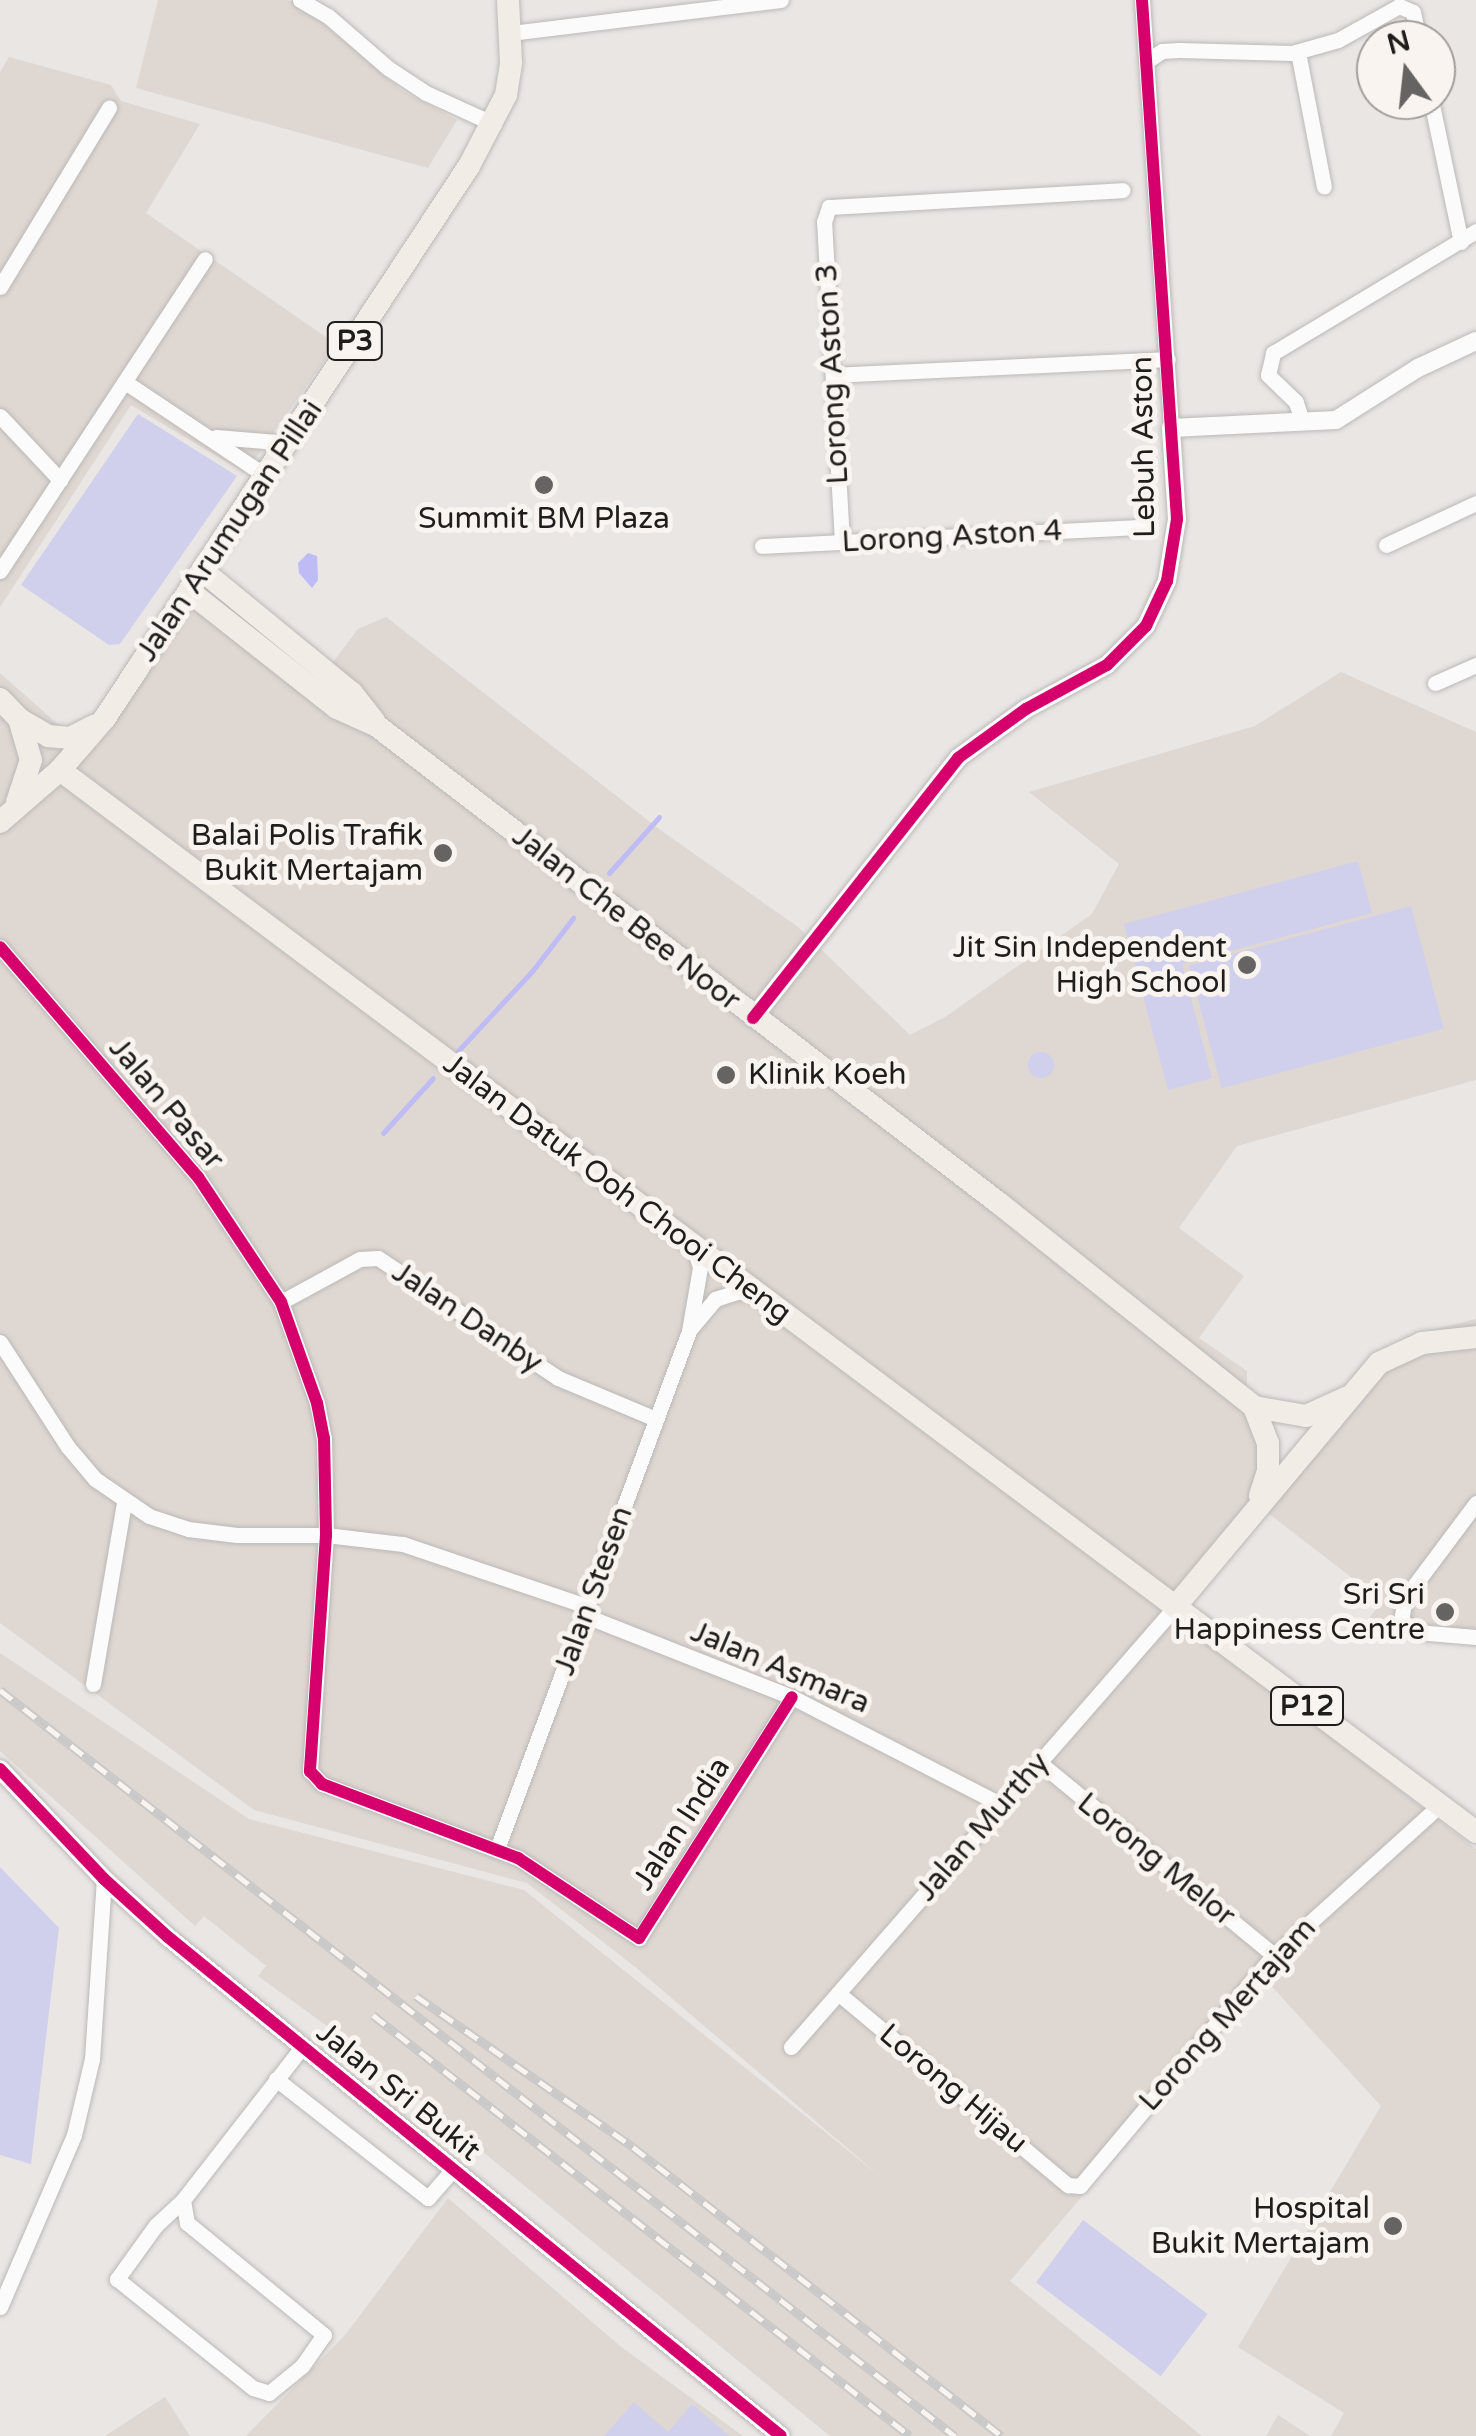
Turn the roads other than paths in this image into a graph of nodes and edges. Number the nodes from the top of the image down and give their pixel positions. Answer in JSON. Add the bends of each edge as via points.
{"nodes":[{"id":1,"x":300,"y":0,"type":"edge"},
{"id":2,"x":508,"y":0,"type":"edge"},
{"id":3,"x":781,"y":0,"type":"edge"},
{"id":4,"x":1142,"y":0,"type":"edge"},
{"id":5,"x":1370,"y":20,"type":"edge"},
{"id":6,"x":1415,"y":20,"type":"edge"},
{"id":7,"x":1356,"y":29,"type":"edge"},
{"id":8,"x":511,"y":33,"type":"junction"},
{"id":9,"x":1298,"y":52,"type":"junction"},
{"id":10,"x":1146,"y":61,"type":"junction"},
{"id":11,"x":108,"y":108,"type":"dead end"},
{"id":12,"x":1435,"y":120,"type":"edge"},
{"id":13,"x":494,"y":124,"type":"junction"},
{"id":14,"x":1324,"y":186,"type":"dead end"},
{"id":15,"x":1123,"y":190,"type":"dead end"},
{"id":16,"x":1476,"y":232,"type":"edge"},
{"id":17,"x":1461,"y":242,"type":"junction"},
{"id":18,"x":206,"y":259,"type":"dead end"},
{"id":19,"x":0,"y":287,"type":"edge"},
{"id":20,"x":1476,"y":340,"type":"edge"},
{"id":21,"x":1168,"y":359,"type":"junction"},
{"id":22,"x":833,"y":375,"type":"junction"},
{"id":23,"x":124,"y":382,"type":"junction"},
{"id":24,"x":0,"y":416,"type":"edge"},
{"id":25,"x":1302,"y":421,"type":"junction"},
{"id":26,"x":1172,"y":428,"type":"junction"},
{"id":27,"x":212,"y":436,"type":"junction"},
{"id":28,"x":289,"y":442,"type":"junction"},
{"id":29,"x":266,"y":476,"type":"junction"},
{"id":30,"x":60,"y":480,"type":"junction"},
{"id":31,"x":1476,"y":503,"type":"edge"},
{"id":32,"x":1142,"y":527,"type":"dead end"},
{"id":33,"x":842,"y":542,"type":"junction"},
{"id":34,"x":1386,"y":545,"type":"dead end"},
{"id":35,"x":762,"y":546,"type":"dead end"},
{"id":36,"x":0,"y":571,"type":"edge"},
{"id":37,"x":204,"y":572,"type":"junction"},
{"id":38,"x":190,"y":592,"type":"junction"},
{"id":39,"x":1476,"y":666,"type":"edge"},
{"id":40,"x":1435,"y":684,"type":"dead end"},
{"id":41,"x":0,"y":699,"type":"edge"},
{"id":42,"x":105,"y":718,"type":"junction"},
{"id":43,"x":19,"y":719,"type":"junction"},
{"id":44,"x":378,"y":726,"type":"junction"},
{"id":45,"x":60,"y":770,"type":"junction"},
{"id":46,"x":6,"y":816,"type":"edge"},
{"id":47,"x":0,"y":947,"type":"edge"},
{"id":48,"x":752,"y":1018,"type":"junction"},
{"id":49,"x":693,"y":1246,"type":"junction"},
{"id":50,"x":761,"y":1297,"type":"junction"},
{"id":51,"x":281,"y":1302,"type":"junction"},
{"id":52,"x":688,"y":1331,"type":"junction"},
{"id":53,"x":1476,"y":1337,"type":"edge"},
{"id":54,"x":0,"y":1342,"type":"edge"},
{"id":55,"x":1348,"y":1397,"type":"junction"},
{"id":56,"x":1254,"y":1407,"type":"junction"},
{"id":57,"x":656,"y":1419,"type":"junction"},
{"id":58,"x":124,"y":1502,"type":"junction"},
{"id":59,"x":1476,"y":1504,"type":"edge"},
{"id":60,"x":1253,"y":1513,"type":"junction"},
{"id":61,"x":326,"y":1536,"type":"junction"},
{"id":62,"x":1175,"y":1607,"type":"junction"},
{"id":63,"x":588,"y":1611,"type":"junction"},
{"id":64,"x":1476,"y":1638,"type":"edge"},
{"id":65,"x":92,"y":1684,"type":"dead end"},
{"id":66,"x":792,"y":1697,"type":"junction"},
{"id":67,"x":1040,"y":1762,"type":"junction"},
{"id":68,"x":0,"y":1769,"type":"edge"},
{"id":69,"x":1002,"y":1805,"type":"junction"},
{"id":70,"x":1440,"y":1805,"type":"junction"},
{"id":71,"x":1476,"y":1832,"type":"edge"},
{"id":72,"x":497,"y":1850,"type":"junction"},
{"id":73,"x":104,"y":1879,"type":"junction"},
{"id":74,"x":1274,"y":1955,"type":"junction"},
{"id":75,"x":838,"y":1993,"type":"junction"},
{"id":76,"x":302,"y":2047,"type":"junction"},
{"id":77,"x":791,"y":2047,"type":"dead end"},
{"id":78,"x":276,"y":2079,"type":"junction"},
{"id":79,"x":454,"y":2168,"type":"junction"},
{"id":80,"x":1068,"y":2184,"type":"joint"},
{"id":81,"x":183,"y":2200,"type":"junction"},
{"id":82,"x":0,"y":2307,"type":"edge"},
{"id":83,"x":780,"y":2436,"type":"edge"}],
"edges":[{"from":1,"to":13,"type":"street","via":[[426,93]]},
{"from":2,"to":8,"type":"main road","name":"Jalan Arumugan Pillai","number":"P3"},
{"from":3,"to":8,"type":"street"},
{"from":4,"to":10,"type":"street","name":"Lebuh Aston"},
{"from":5,"to":6,"type":"street","via":[[1399,6]]},
{"from":7,"to":9,"type":"street"},
{"from":8,"to":13,"type":"main road","name":"Jalan Arumugan Pillai","number":"P3","via":[[506,95]]},
{"from":9,"to":10,"type":"street","via":[[1162,51]]},
{"from":9,"to":14,"type":"street"},
{"from":10,"to":21,"type":"street","name":"Lebuh Aston"},
{"from":11,"to":19,"type":"street"},
{"from":12,"to":17,"type":"street"},
{"from":13,"to":28,"type":"main road","name":"Jalan Arumugan Pillai","number":"P3"},
{"from":15,"to":22,"type":"street","name":"Lorong Aston 3","via":[[828,206]]},
{"from":16,"to":17,"type":"street"},
{"from":17,"to":25,"type":"street","via":[[1273,353],[1268,375],[1296,402]]},
{"from":18,"to":23,"type":"street"},
{"from":20,"to":25,"type":"street","via":[[1336,420]]},
{"from":21,"to":22,"type":"street"},
{"from":21,"to":26,"type":"street","name":"Lebuh Aston"},
{"from":22,"to":33,"type":"street","name":"Lorong Aston 3"},
{"from":23,"to":27,"type":"street"},
{"from":23,"to":30,"type":"street"},
{"from":24,"to":30,"type":"street"},
{"from":25,"to":26,"type":"street"},
{"from":26,"to":48,"type":"street","name":"Lebuh Aston","via":[[1177,519],[1167,581],[1146,626],[1107,665],[1026,709],[958,758]]},
{"from":27,"to":28,"type":"street"},
{"from":27,"to":29,"type":"street"},
{"from":28,"to":29,"type":"main road","name":"Jalan Arumugan Pillai","number":"P3"},
{"from":29,"to":37,"type":"main road","name":"Jalan Arumugan Pillai","number":"P3"},
{"from":30,"to":36,"type":"street"},
{"from":31,"to":34,"type":"street"},
{"from":32,"to":33,"type":"street","name":"Lorong Aston 4"},
{"from":33,"to":35,"type":"street","name":"Lorong Aston 4"},
{"from":37,"to":38,"type":"main road","name":"Jalan Arumugan Pillai","number":"P3"},
{"from":37,"to":44,"type":"main road","name":"Jalan Che Bee Noor","via":[[352,693]]},
{"from":38,"to":42,"type":"main road","name":"Jalan Arumugan Pillai","number":"P3"},
{"from":38,"to":44,"type":"main road","name":"Jalan Che Bee Noor","via":[[337,708]]},
{"from":39,"to":40,"type":"street"},
{"from":41,"to":43,"type":"main road"},
{"from":42,"to":43,"type":"main road","via":[[58,739]]},
{"from":42,"to":45,"type":"main road","name":"Jalan Arumugan Pillai","number":"P3"},
{"from":43,"to":46,"type":"main road","via":[[31,760],[24,790]]},
{"from":44,"to":48,"type":"main road","name":"Jalan Che Bee Noor"},
{"from":45,"to":46,"type":"main road","name":"Jalan Arumugan Pillai","number":"P3"},
{"from":45,"to":49,"type":"main road","name":"Jalan Datuk Ooh Chooi Cheng"},
{"from":47,"to":51,"type":"street","name":"Jalan Pasar","via":[[198,1177]]},
{"from":48,"to":56,"type":"main road","name":"Jalan Che Bee Noor"},
{"from":49,"to":50,"type":"main road","name":"Jalan Datuk Ooh Chooi Cheng"},
{"from":49,"to":52,"type":"street","name":"Jalan Stesen","via":[[700,1267]]},
{"from":50,"to":52,"type":"street","name":"Jalan Stesen","via":[[726,1294]]},
{"from":50,"to":62,"type":"main road","name":"Jalan Datuk Ooh Chooi Cheng"},
{"from":51,"to":57,"type":"street","name":"Jalan Danby","via":[[360,1259],[378,1258],[558,1378]]},
{"from":51,"to":61,"type":"street","name":"Jalan Pasar","via":[[324,1438]]},
{"from":52,"to":57,"type":"street","name":"Jalan Stesen"},
{"from":53,"to":55,"type":"main road","via":[[1400,1351]]},
{"from":54,"to":58,"type":"street","via":[[68,1447]]},
{"from":55,"to":56,"type":"main road","via":[[1306,1416]]},
{"from":55,"to":60,"type":"main road"},
{"from":56,"to":60,"type":"main road","via":[[1268,1459]]},
{"from":57,"to":63,"type":"street","name":"Jalan Stesen"},
{"from":58,"to":61,"type":"street","name":"Jalan Asmara","via":[[188,1529]]},
{"from":58,"to":65,"type":"street"},
{"from":59,"to":64,"type":"street","via":[[1405,1598],[1401,1620],[1417,1632]]},
{"from":60,"to":62,"type":"main road"},
{"from":61,"to":63,"type":"street","name":"Jalan Asmara","via":[[402,1544]]},
{"from":61,"to":72,"type":"street","name":"Jalan Pasar","via":[[310,1771],[338,1792]]},
{"from":62,"to":67,"type":"street","name":"Jalan Murthy"},
{"from":62,"to":70,"type":"main road","number":"P12"},
{"from":63,"to":66,"type":"street","name":"Jalan Asmara"},
{"from":63,"to":72,"type":"street","name":"Jalan Stesen"},
{"from":66,"to":69,"type":"street","name":"Jalan Asmara"},
{"from":66,"to":72,"type":"street","name":"Jalan India","via":[[639,1938]]},
{"from":67,"to":69,"type":"street","name":"Jalan Murthy"},
{"from":67,"to":74,"type":"street","name":"Lorong Melor"},
{"from":68,"to":73,"type":"street","name":"Jalan Sri Bukit"},
{"from":69,"to":75,"type":"street","name":"Jalan Murthy"},
{"from":70,"to":71,"type":"main road","number":"P12"},
{"from":70,"to":74,"type":"street","name":"Lorong Mertajam"},
{"from":73,"to":76,"type":"street","name":"Jalan Sri Bukit"},
{"from":73,"to":82,"type":"street","via":[[92,2060],[74,2134]]},
{"from":74,"to":80,"type":"street","name":"Lorong Mertajam","via":[[1080,2186]]},
{"from":75,"to":77,"type":"street","name":"Jalan Murthy"},
{"from":75,"to":80,"type":"street","name":"Lorong Hijau"},
{"from":76,"to":78,"type":"street"},
{"from":76,"to":79,"type":"street","name":"Jalan Sri Bukit"},
{"from":78,"to":79,"type":"street","name":"Jalan Sri Bukit","via":[[428,2198]]},
{"from":78,"to":81,"type":"street"},
{"from":79,"to":83,"type":"street","name":"Jalan Sri Bukit"},
{"from":81,"to":81,"type":"street","via":[[187,2222],[324,2335],[302,2366],[269,2393],[252,2388],[117,2279]]}]}
